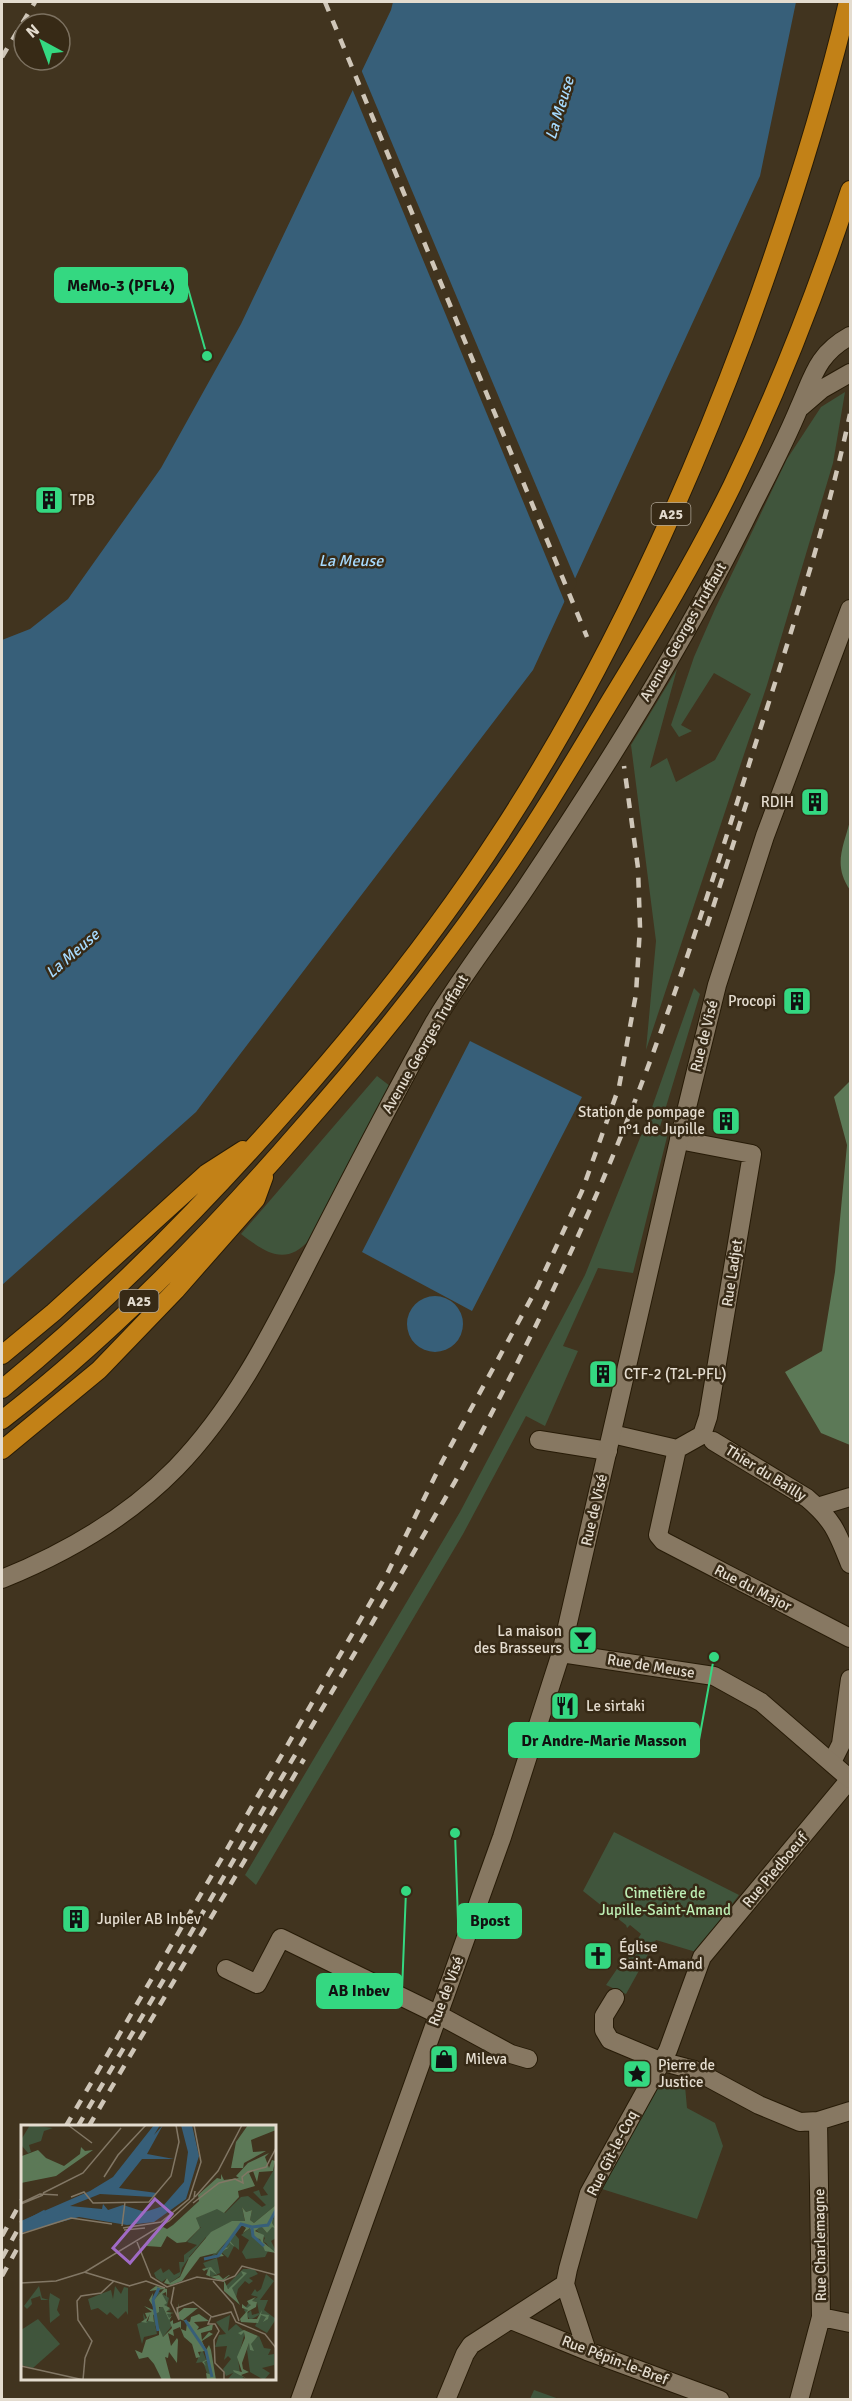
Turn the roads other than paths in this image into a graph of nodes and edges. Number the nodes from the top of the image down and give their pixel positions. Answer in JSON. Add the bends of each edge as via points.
{"nodes":[{"id":1,"x":848,"y":2,"type":"edge"},
{"id":2,"x":850,"y":190,"type":"edge"},
{"id":3,"x":850,"y":336,"type":"edge"},
{"id":4,"x":850,"y":374,"type":"edge"},
{"id":5,"x":799,"y":408,"type":"junction"},
{"id":6,"x":850,"y":609,"type":"edge"},
{"id":7,"x":262,"y":1138,"type":"junction"},
{"id":8,"x":679,"y":1140,"type":"junction"},
{"id":9,"x":265,"y":1171,"type":"junction"},
{"id":10,"x":2,"y":1355,"type":"edge"},
{"id":11,"x":2,"y":1389,"type":"edge"},
{"id":12,"x":2,"y":1420,"type":"edge"},
{"id":13,"x":539,"y":1440,"type":"dead end"},
{"id":14,"x":713,"y":1441,"type":"dead end"},
{"id":15,"x":610,"y":1443,"type":"junction"},
{"id":16,"x":677,"y":1449,"type":"junction"},
{"id":17,"x":2,"y":1450,"type":"edge"},
{"id":18,"x":850,"y":1497,"type":"edge"},
{"id":19,"x":817,"y":1507,"type":"junction"},
{"id":20,"x":850,"y":1564,"type":"edge"},
{"id":21,"x":2,"y":1579,"type":"edge"},
{"id":22,"x":850,"y":1638,"type":"edge"},
{"id":23,"x":561,"y":1653,"type":"junction"},
{"id":24,"x":850,"y":1679,"type":"edge"},
{"id":25,"x":832,"y":1762,"type":"junction"},
{"id":26,"x":850,"y":1779,"type":"edge"},
{"id":27,"x":226,"y":1969,"type":"dead end"},
{"id":28,"x":615,"y":1998,"type":"dead end"},
{"id":29,"x":437,"y":2013,"type":"junction"},
{"id":30,"x":528,"y":2059,"type":"dead end"},
{"id":31,"x":660,"y":2061,"type":"junction"},
{"id":32,"x":850,"y":2111,"type":"edge"},
{"id":33,"x":818,"y":2121,"type":"junction"},
{"id":34,"x":566,"y":2284,"type":"junction"},
{"id":35,"x":821,"y":2317,"type":"junction"},
{"id":36,"x":511,"y":2320,"type":"junction"},
{"id":37,"x":850,"y":2323,"type":"edge"},
{"id":38,"x":587,"y":2351,"type":"junction"},
{"id":39,"x":300,"y":2400,"type":"edge"},
{"id":40,"x":446,"y":2400,"type":"edge"},
{"id":41,"x":720,"y":2400,"type":"edge"},
{"id":42,"x":799,"y":2400,"type":"edge"}],
"edges":[{"from":1,"to":7,"type":"highway","number":"A25","via":[[803,168],[761,290],[693,465],[606,651],[528,788],[440,921],[368,1015]]},
{"from":2,"to":9,"type":"highway","number":"A25","via":[[776,389],[710,529],[629,671],[519,848],[459,935],[367,1053]]},
{"from":3,"to":5,"type":"street","name":"Avenue Georges Truffaut","via":[[814,371]]},
{"from":4,"to":5,"type":"street","name":"Avenue Georges Truffaut","via":[[822,388]]},
{"from":5,"to":21,"type":"street","name":"Avenue Georges Truffaut","via":[[717,574],[660,674],[534,876],[435,1021],[267,1341],[232,1399],[175,1469],[134,1505],[73,1546]]},
{"from":6,"to":8,"type":"street","name":"Rue de Visé","via":[[741,907],[717,985]]},
{"from":7,"to":10,"type":"highway","number":"A25","via":[[207,1173]]},
{"from":7,"to":11,"type":"highway","number":"A25","via":[[126,1280]]},
{"from":8,"to":15,"type":"street","name":"Rue de Visé"},
{"from":8,"to":16,"type":"street","name":"Rue Ladjet","via":[[752,1154],[708,1418],[702,1435]]},
{"from":9,"to":12,"type":"highway","number":"A25","via":[[143,1297]]},
{"from":9,"to":17,"type":"highway","via":[[256,1199],[125,1344],[70,1396]]},
{"from":13,"to":15,"type":"street"},
{"from":14,"to":19,"type":"street","name":"Thier du Bailly"},
{"from":15,"to":16,"type":"street"},
{"from":15,"to":23,"type":"street","name":"Rue de Visé"},
{"from":16,"to":22,"type":"street","name":"Rue du Major","via":[[658,1535],[663,1541]]},
{"from":18,"to":19,"type":"street","name":"Thier du Bailly"},
{"from":19,"to":20,"type":"street","name":"Thier du Bailly","via":[[835,1525]]},
{"from":23,"to":25,"type":"street","name":"Rue de Meuse","via":[[714,1676],[761,1702]]},
{"from":23,"to":29,"type":"street","name":"Rue de Visé","via":[[505,1827]]},
{"from":24,"to":25,"type":"street","via":[[841,1744]]},
{"from":25,"to":26,"type":"street","name":"Rue de Meuse"},
{"from":26,"to":31,"type":"street","name":"Rue Piedboeuf","via":[[702,1957],[668,2050]]},
{"from":27,"to":29,"type":"street","via":[[257,1984],[280,1938]]},
{"from":28,"to":31,"type":"street","via":[[604,2016],[606,2040]]},
{"from":29,"to":30,"type":"street","via":[[511,2054]]},
{"from":29,"to":39,"type":"street","name":"Rue de Visé"},
{"from":31,"to":33,"type":"street","via":[[694,2070],[800,2122]]},
{"from":31,"to":34,"type":"street","name":"Rue Gît-le-Coq","via":[[589,2193]]},
{"from":32,"to":33,"type":"street"},
{"from":33,"to":35,"type":"street","name":"Rue Charlemagne"},
{"from":34,"to":36,"type":"street"},
{"from":34,"to":38,"type":"street","name":"Rue Gît-le-Coq"},
{"from":35,"to":37,"type":"street"},
{"from":35,"to":42,"type":"street","name":"Rue Charlemagne"},
{"from":36,"to":38,"type":"street","name":"Rue Pépin-le-Bref"},
{"from":36,"to":40,"type":"street","via":[[471,2345]]},
{"from":38,"to":41,"type":"street","name":"Rue Pépin-le-Bref"}]}
